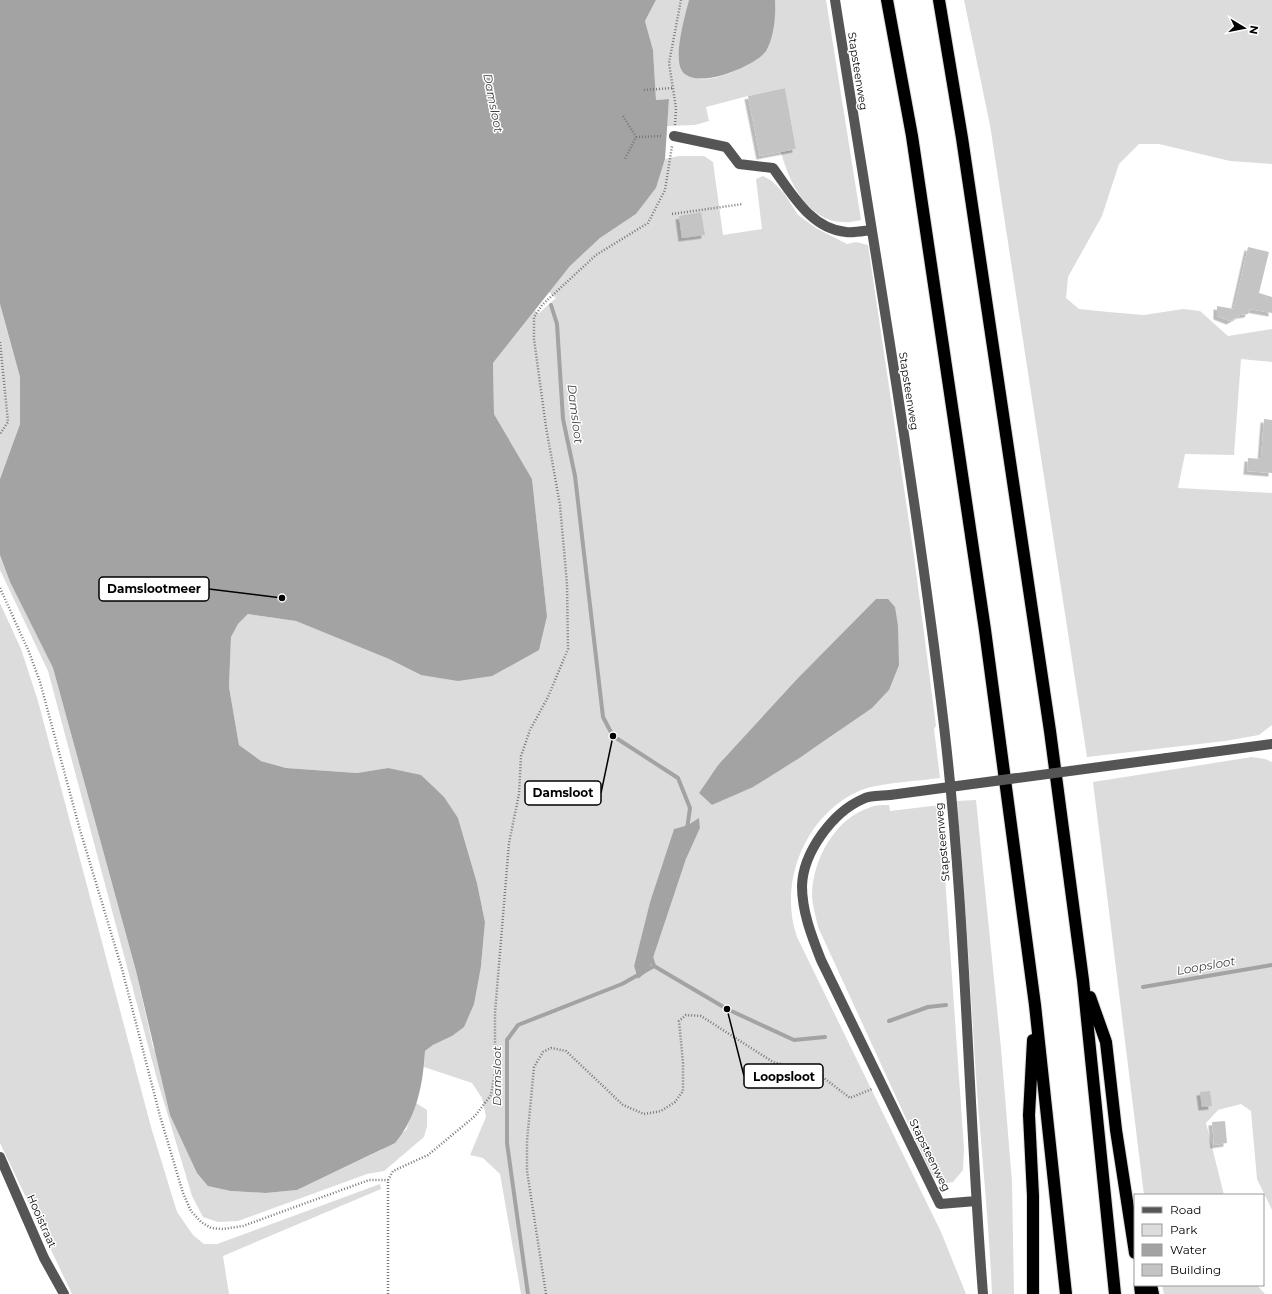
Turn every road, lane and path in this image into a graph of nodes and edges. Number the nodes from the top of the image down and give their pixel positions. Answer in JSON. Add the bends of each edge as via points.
{"nodes":[{"id":1,"x":680,"y":0,"type":"edge"},
{"id":2,"x":835,"y":0,"type":"edge"},
{"id":3,"x":887,"y":0,"type":"edge"},
{"id":4,"x":939,"y":0,"type":"edge"},
{"id":5,"x":673,"y":88,"type":"junction"},
{"id":6,"x":644,"y":90,"type":"dead end"},
{"id":7,"x":623,"y":116,"type":"dead end"},
{"id":8,"x":674,"y":136,"type":"junction"},
{"id":9,"x":636,"y":137,"type":"junction"},
{"id":10,"x":625,"y":159,"type":"dead end"},
{"id":11,"x":743,"y":204,"type":"dead end"},
{"id":12,"x":672,"y":214,"type":"dead end"},
{"id":13,"x":871,"y":230,"type":"junction"},
{"id":14,"x":0,"y":342,"type":"edge"},
{"id":15,"x":0,"y":434,"type":"edge"},
{"id":16,"x":0,"y":588,"type":"edge"},
{"id":17,"x":1272,"y":744,"type":"edge"},
{"id":18,"x":1083,"y":980,"type":"junction"},
{"id":19,"x":1035,"y":1005,"type":"junction"},
{"id":20,"x":881,"y":1084,"type":"junction"},
{"id":21,"x":1116,"y":1130,"type":"junction"},
{"id":22,"x":0,"y":1157,"type":"edge"},
{"id":23,"x":388,"y":1180,"type":"junction"},
{"id":24,"x":976,"y":1200,"type":"junction"},
{"id":25,"x":1134,"y":1201,"type":"edge"},
{"id":26,"x":1134,"y":1247,"type":"edge"},
{"id":27,"x":64,"y":1294,"type":"edge"},
{"id":28,"x":388,"y":1294,"type":"edge"},
{"id":29,"x":546,"y":1294,"type":"edge"},
{"id":30,"x":983,"y":1294,"type":"edge"},
{"id":31,"x":1033,"y":1294,"type":"edge"},
{"id":32,"x":1066,"y":1294,"type":"edge"},
{"id":33,"x":1115,"y":1294,"type":"edge"}],
"edges":[{"from":1,"to":5,"type":"path","via":[[669,62]]},
{"from":2,"to":13,"type":"street","name":"Stapsteenweg"},
{"from":3,"to":19,"type":"highway","via":[[912,136],[948,372]]},
{"from":4,"to":18,"type":"highway","via":[[962,138],[1050,732]]},
{"from":5,"to":6,"type":"path"},
{"from":5,"to":8,"type":"path","via":[[676,108]]},
{"from":7,"to":9,"type":"path"},
{"from":8,"to":9,"type":"path"},
{"from":8,"to":13,"type":"street","via":[[726,147],[739,164],[774,168],[802,209],[821,225],[846,232]]},
{"from":8,"to":23,"type":"path","via":[[665,190],[648,223],[596,255],[542,305],[534,318],[534,338],[546,427],[560,506],[567,584],[568,649],[530,730],[522,756],[520,794],[509,843],[491,1095],[475,1116],[428,1154],[393,1171]]},
{"from":9,"to":10,"type":"path"},
{"from":11,"to":12,"type":"path"},
{"from":13,"to":24,"type":"street","name":"Stapsteenweg","via":[[910,474],[944,727],[959,889]]},
{"from":14,"to":15,"type":"path","via":[[8,422]]},
{"from":16,"to":23,"type":"path","via":[[40,682],[80,830],[122,969],[160,1116],[183,1193],[191,1211],[211,1228],[223,1230],[243,1226],[369,1180]]},
{"from":17,"to":20,"type":"street","name":"Stapsteenweg","bridge":true,"via":[[864,798],[842,811],[823,832],[809,858],[802,886],[807,924],[821,960]]},
{"from":18,"to":21,"type":"highway","via":[[1106,1042]]},
{"from":18,"to":33,"type":"highway"},
{"from":19,"to":31,"type":"highway","via":[[1029,1115],[1033,1196]]},
{"from":19,"to":32,"type":"highway"},
{"from":20,"to":24,"type":"street","name":"Stapsteenweg","via":[[940,1204]]},
{"from":20,"to":29,"type":"path","via":[[850,1098],[820,1075],[773,1062],[701,1016],[686,1015],[679,1021],[683,1091],[675,1102],[661,1112],[644,1114],[623,1106],[566,1051],[551,1048],[543,1052],[534,1067],[527,1171]]},
{"from":21,"to":25,"type":"highway"},
{"from":21,"to":26,"type":"highway"},
{"from":22,"to":27,"type":"street","name":"Hooistraat","via":[[44,1258]]},
{"from":23,"to":28,"type":"path"},
{"from":24,"to":30,"type":"street"}]}
